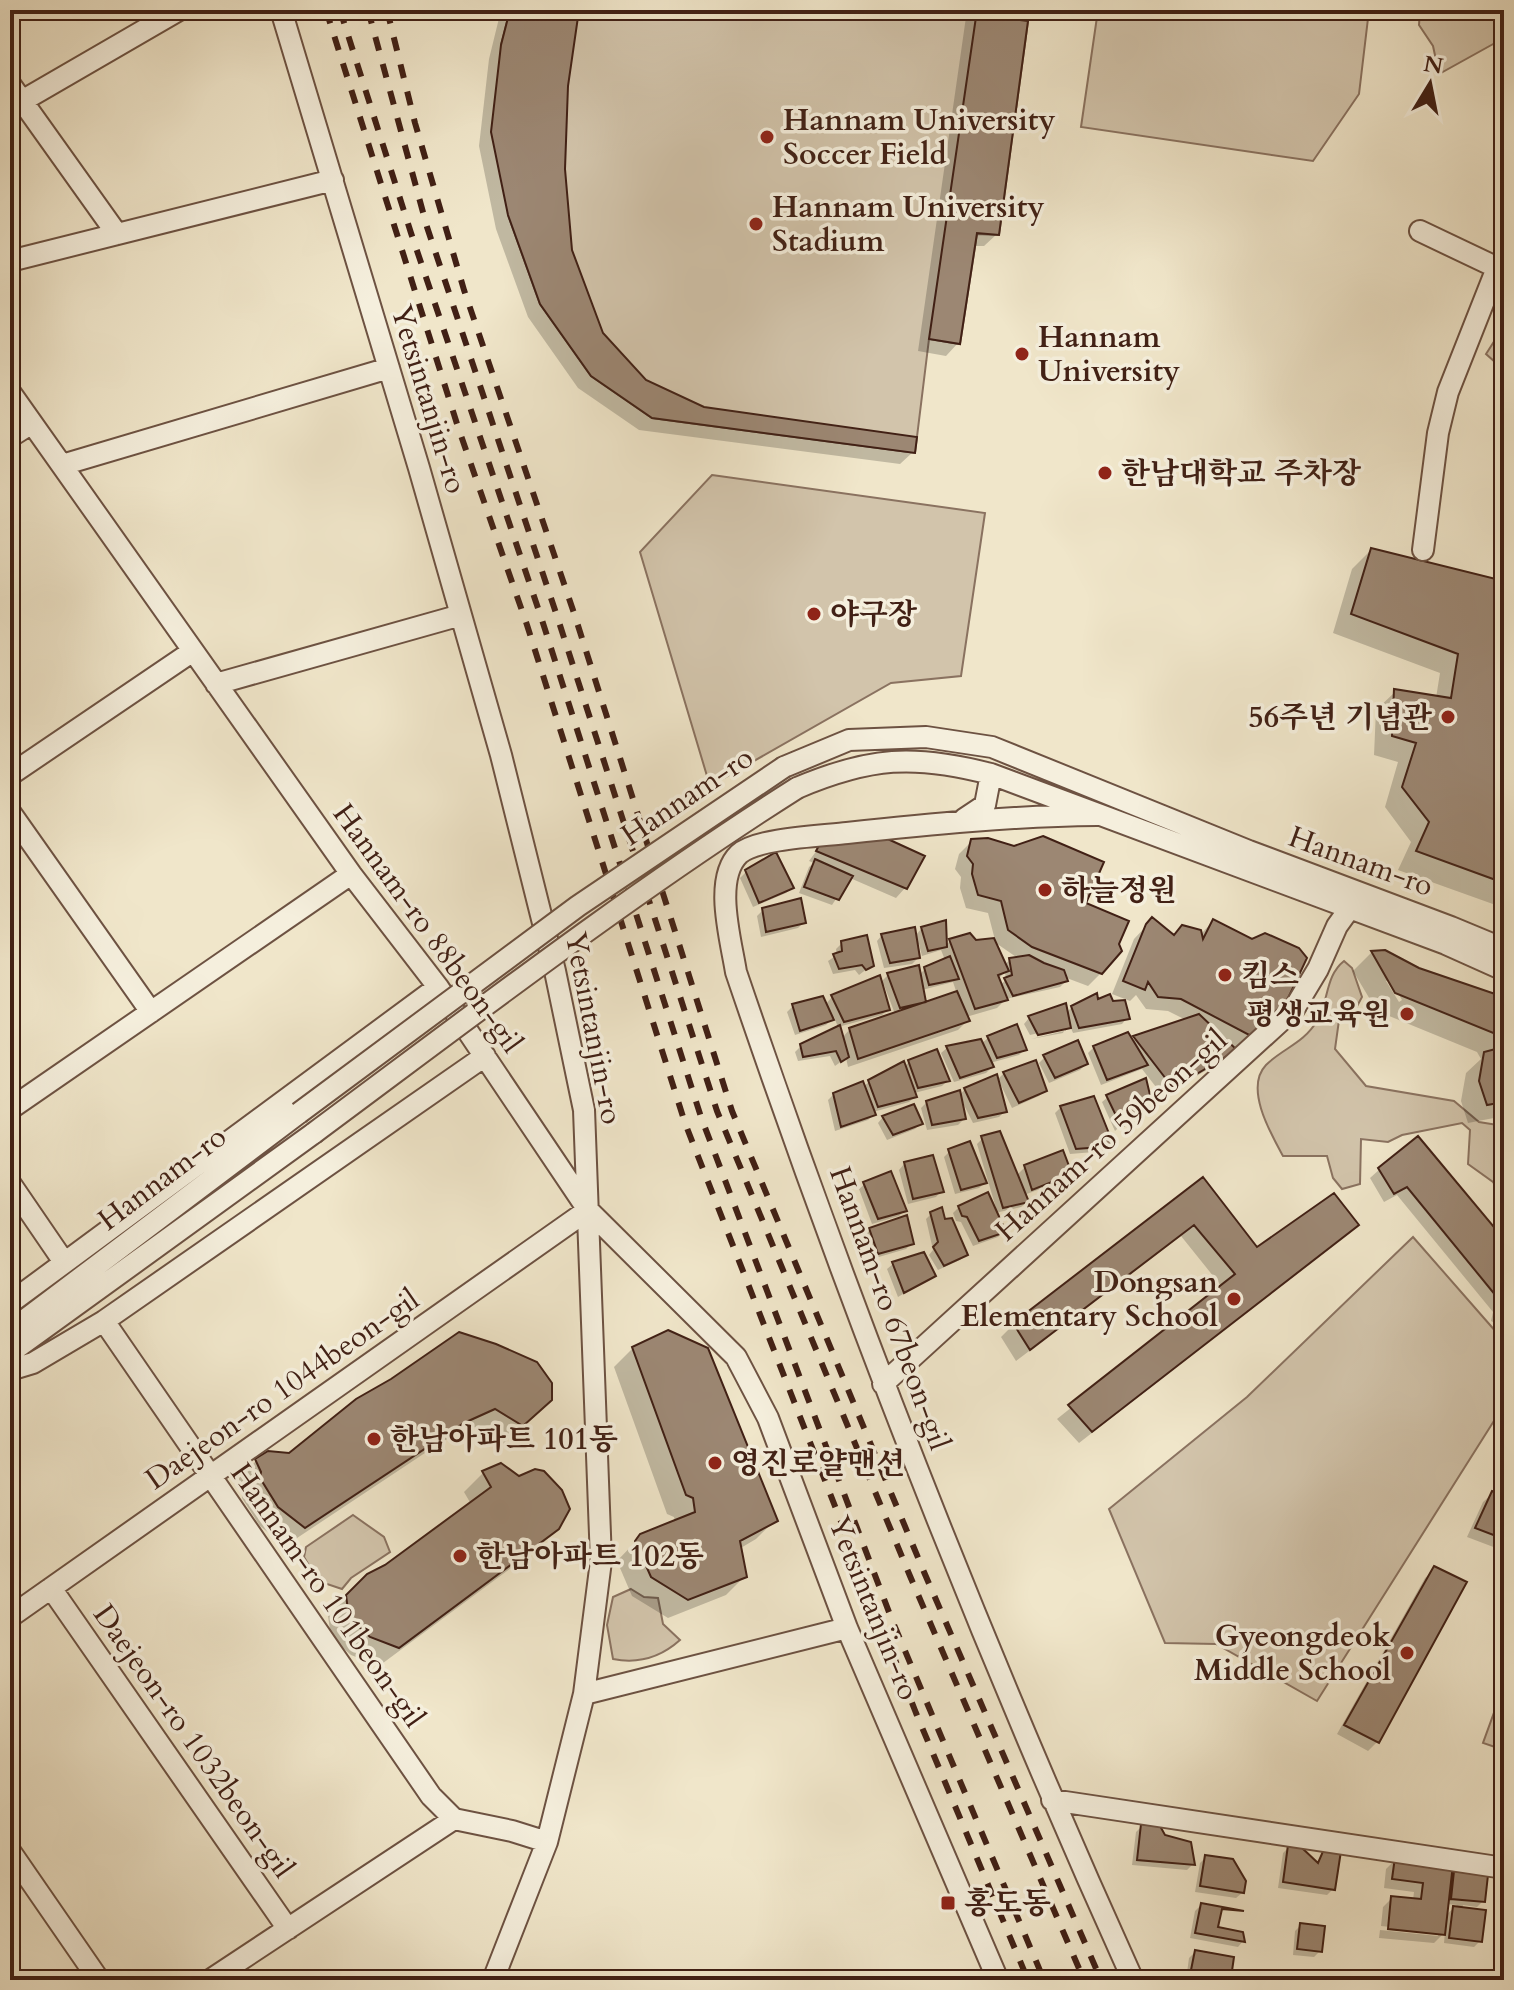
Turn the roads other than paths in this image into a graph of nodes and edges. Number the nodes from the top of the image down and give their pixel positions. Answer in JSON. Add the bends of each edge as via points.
{"nodes":[{"id":1,"x":179,"y":10,"type":"edge"},
{"id":2,"x":281,"y":10,"type":"edge"},
{"id":3,"x":16,"y":92,"type":"edge"},
{"id":4,"x":333,"y":180,"type":"junction"},
{"id":5,"x":1420,"y":231,"type":"dead end"},
{"id":6,"x":117,"y":234,"type":"junction"},
{"id":7,"x":10,"y":261,"type":"edge"},
{"id":8,"x":1501,"y":269,"type":"edge"},
{"id":9,"x":389,"y":368,"type":"junction"},
{"id":10,"x":10,"y":392,"type":"edge"},
{"id":11,"x":32,"y":423,"type":"junction"},
{"id":12,"x":10,"y":437,"type":"edge"},
{"id":13,"x":62,"y":465,"type":"junction"},
{"id":14,"x":1423,"y":550,"type":"dead end"},
{"id":15,"x":461,"y":615,"type":"junction"},
{"id":16,"x":193,"y":651,"type":"junction"},
{"id":17,"x":216,"y":684,"type":"junction"},
{"id":18,"x":991,"y":774,"type":"junction"},
{"id":19,"x":10,"y":775,"type":"edge"},
{"id":20,"x":10,"y":812,"type":"edge"},
{"id":21,"x":1097,"y":815,"type":"junction"},
{"id":22,"x":961,"y":821,"type":"junction"},
{"id":23,"x":351,"y":874,"type":"junction"},
{"id":24,"x":1350,"y":908,"type":"junction"},
{"id":25,"x":1504,"y":949,"type":"edge"},
{"id":26,"x":1504,"y":970,"type":"edge"},
{"id":27,"x":438,"y":987,"type":"junction"},
{"id":28,"x":151,"y":1012,"type":"junction"},
{"id":29,"x":485,"y":1056,"type":"junction"},
{"id":30,"x":10,"y":1109,"type":"edge"},
{"id":31,"x":10,"y":1183,"type":"edge"},
{"id":32,"x":588,"y":1210,"type":"junction"},
{"id":33,"x":64,"y":1262,"type":"junction"},
{"id":34,"x":10,"y":1303,"type":"edge"},
{"id":35,"x":104,"y":1321,"type":"junction"},
{"id":36,"x":10,"y":1331,"type":"edge"},
{"id":37,"x":10,"y":1353,"type":"edge"},
{"id":38,"x":10,"y":1370,"type":"edge"},
{"id":39,"x":883,"y":1384,"type":"junction"},
{"id":40,"x":210,"y":1476,"type":"junction"},
{"id":41,"x":51,"y":1588,"type":"junction"},
{"id":42,"x":10,"y":1617,"type":"edge"},
{"id":43,"x":847,"y":1628,"type":"junction"},
{"id":44,"x":584,"y":1694,"type":"junction"},
{"id":45,"x":1052,"y":1800,"type":"junction"},
{"id":46,"x":454,"y":1819,"type":"junction"},
{"id":47,"x":547,"y":1842,"type":"junction"},
{"id":48,"x":10,"y":1851,"type":"edge"},
{"id":49,"x":1504,"y":1868,"type":"edge"},
{"id":50,"x":288,"y":1929,"type":"junction"},
{"id":51,"x":995,"y":1979,"type":"edge"},
{"id":52,"x":99,"y":1980,"type":"edge"},
{"id":53,"x":210,"y":1980,"type":"edge"},
{"id":54,"x":493,"y":1980,"type":"edge"},
{"id":55,"x":1133,"y":1980,"type":"edge"}],
"edges":[{"from":1,"to":3,"type":"street"},
{"from":2,"to":4,"type":"street","name":"Yetsintanjin-ro"},
{"from":3,"to":6,"type":"street"},
{"from":4,"to":6,"type":"street"},
{"from":4,"to":9,"type":"street","name":"Yetsintanjin-ro"},
{"from":5,"to":8,"type":"street"},
{"from":6,"to":7,"type":"street"},
{"from":8,"to":14,"type":"street","via":[[1448,392]]},
{"from":9,"to":13,"type":"street"},
{"from":9,"to":15,"type":"street","name":"Yetsintanjin-ro"},
{"from":10,"to":11,"type":"street","name":"Hannam-ro 88beon-gil"},
{"from":11,"to":12,"type":"street"},
{"from":11,"to":13,"type":"street","name":"Hannam-ro 88beon-gil"},
{"from":13,"to":16,"type":"street","name":"Hannam-ro 88beon-gil"},
{"from":15,"to":17,"type":"street"},
{"from":15,"to":32,"type":"street","name":"Yetsintanjin-ro","via":[[558,986],[584,1110]]},
{"from":16,"to":17,"type":"street","name":"Hannam-ro 88beon-gil"},
{"from":16,"to":19,"type":"street"},
{"from":17,"to":23,"type":"street","name":"Hannam-ro 88beon-gil"},
{"from":18,"to":21,"type":"street","name":"Hannam-ro"},
{"from":18,"to":22,"type":"street","via":[[985,805]]},
{"from":18,"to":37,"type":"street","name":"Hannam-ro","bridge":true,"via":[[948,763],[896,761],[837,771],[797,788],[608,915]]},
{"from":20,"to":28,"type":"street"},
{"from":21,"to":22,"type":"street","name":"Hannam-ro 67beon-gil"},
{"from":21,"to":24,"type":"street","name":"Hannam-ro"},
{"from":22,"to":39,"type":"street","name":"Hannam-ro 67beon-gil","via":[[776,841],[740,853],[725,876],[736,972]]},
{"from":23,"to":27,"type":"street","name":"Hannam-ro 88beon-gil"},
{"from":23,"to":28,"type":"street"},
{"from":24,"to":26,"type":"street","name":"Hannam-ro"},
{"from":24,"to":39,"type":"street","name":"Hannam-ro 59beon-gil","via":[[1294,1009]]},
{"from":25,"to":36,"type":"street","name":"Hannam-ro","bridge":true,"via":[[992,747],[926,737],[849,740],[784,767],[578,906]]},
{"from":27,"to":29,"type":"street","name":"Hannam-ro 88beon-gil"},
{"from":27,"to":33,"type":"street"},
{"from":28,"to":30,"type":"street"},
{"from":29,"to":32,"type":"street","name":"Hannam-ro 88beon-gil"},
{"from":29,"to":35,"type":"street"},
{"from":31,"to":33,"type":"street"},
{"from":32,"to":40,"type":"street","name":"Daejeon-ro 1044beon-gil"},
{"from":32,"to":43,"type":"street","name":"Yetsintanjin-ro","via":[[736,1357],[768,1418]]},
{"from":32,"to":44,"type":"street","via":[[601,1561]]},
{"from":33,"to":34,"type":"street"},
{"from":35,"to":38,"type":"street","via":[[33,1363]]},
{"from":35,"to":40,"type":"street","name":"Hannam-ro 101beon-gil"},
{"from":39,"to":45,"type":"street","name":"Hannam-ro 67beon-gil"},
{"from":40,"to":41,"type":"street","name":"Daejeon-ro 1044beon-gil"},
{"from":40,"to":46,"type":"street","name":"Hannam-ro 101beon-gil","via":[[431,1796]]},
{"from":41,"to":42,"type":"street","name":"Daejeon-ro 1044beon-gil"},
{"from":41,"to":50,"type":"street","name":"Daejeon-ro 1032beon-gil"},
{"from":43,"to":44,"type":"street"},
{"from":43,"to":51,"type":"street","name":"Yetsintanjin-ro"},
{"from":44,"to":47,"type":"street"},
{"from":45,"to":49,"type":"street"},
{"from":45,"to":55,"type":"street","name":"Hannam-ro 67beon-gil"},
{"from":46,"to":47,"type":"street"},
{"from":46,"to":50,"type":"street"},
{"from":47,"to":54,"type":"street"},
{"from":48,"to":52,"type":"street"},
{"from":50,"to":53,"type":"street"}]}
